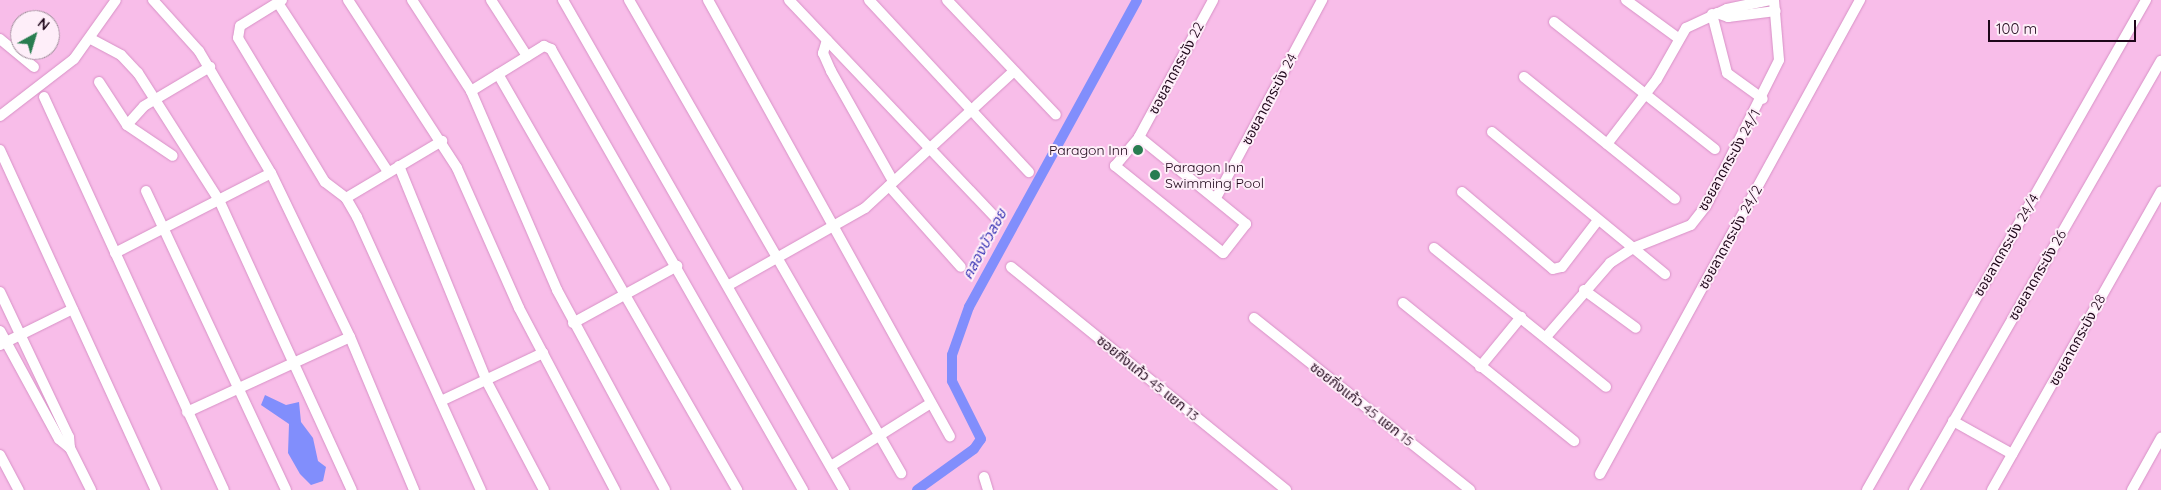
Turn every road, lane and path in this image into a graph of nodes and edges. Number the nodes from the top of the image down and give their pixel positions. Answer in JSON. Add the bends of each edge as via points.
{"nodes":[{"id":1,"x":116,"y":0,"type":"edge"},
{"id":2,"x":153,"y":0,"type":"edge"},
{"id":3,"x":348,"y":0,"type":"edge"},
{"id":4,"x":412,"y":0,"type":"edge"},
{"id":5,"x":492,"y":0,"type":"edge"},
{"id":6,"x":563,"y":0,"type":"edge"},
{"id":7,"x":629,"y":0,"type":"edge"},
{"id":8,"x":708,"y":0,"type":"edge"},
{"id":9,"x":789,"y":0,"type":"edge"},
{"id":10,"x":870,"y":0,"type":"edge"},
{"id":11,"x":947,"y":0,"type":"edge"},
{"id":12,"x":1213,"y":0,"type":"edge"},
{"id":13,"x":1322,"y":0,"type":"edge"},
{"id":14,"x":1626,"y":0,"type":"edge"},
{"id":15,"x":1770,"y":0,"type":"edge"},
{"id":16,"x":1774,"y":0,"type":"edge"},
{"id":17,"x":1860,"y":0,"type":"edge"},
{"id":18,"x":2146,"y":0,"type":"edge"},
{"id":19,"x":280,"y":1,"type":"edge"},
{"id":20,"x":1721,"y":11,"type":"edge"},
{"id":21,"x":1776,"y":12,"type":"junction"},
{"id":22,"x":1554,"y":22,"type":"dead end"},
{"id":23,"x":1678,"y":38,"type":"junction"},
{"id":24,"x":0,"y":39,"type":"edge"},
{"id":25,"x":91,"y":39,"type":"junction"},
{"id":26,"x":827,"y":40,"type":"junction"},
{"id":27,"x":527,"y":56,"type":"junction"},
{"id":28,"x":2161,"y":61,"type":"edge"},
{"id":29,"x":34,"y":67,"type":"dead end"},
{"id":30,"x":210,"y":67,"type":"junction"},
{"id":31,"x":1014,"y":71,"type":"junction"},
{"id":32,"x":498,"y":74,"type":"junction"},
{"id":33,"x":1524,"y":77,"type":"dead end"},
{"id":34,"x":99,"y":82,"type":"dead end"},
{"id":35,"x":472,"y":91,"type":"junction"},
{"id":36,"x":1646,"y":95,"type":"junction"},
{"id":37,"x":44,"y":96,"type":"dead end"},
{"id":38,"x":156,"y":97,"type":"junction"},
{"id":39,"x":1763,"y":99,"type":"junction"},
{"id":40,"x":972,"y":109,"type":"junction"},
{"id":41,"x":1,"y":113,"type":"edge"},
{"id":42,"x":1056,"y":115,"type":"dead end"},
{"id":43,"x":127,"y":125,"type":"junction"},
{"id":44,"x":1492,"y":132,"type":"dead end"},
{"id":45,"x":1139,"y":137,"type":"junction"},
{"id":46,"x":442,"y":141,"type":"junction"},
{"id":47,"x":1606,"y":144,"type":"junction"},
{"id":48,"x":930,"y":148,"type":"junction"},
{"id":49,"x":1715,"y":149,"type":"dead end"},
{"id":50,"x":0,"y":150,"type":"edge"},
{"id":51,"x":173,"y":156,"type":"dead end"},
{"id":52,"x":399,"y":166,"type":"junction"},
{"id":53,"x":388,"y":172,"type":"junction"},
{"id":54,"x":1029,"y":172,"type":"dead end"},
{"id":55,"x":271,"y":174,"type":"junction"},
{"id":56,"x":891,"y":184,"type":"junction"},
{"id":57,"x":2161,"y":190,"type":"edge"},
{"id":58,"x":146,"y":191,"type":"dead end"},
{"id":59,"x":1462,"y":192,"type":"dead end"},
{"id":60,"x":346,"y":198,"type":"junction"},
{"id":61,"x":1216,"y":198,"type":"junction"},
{"id":62,"x":1675,"y":199,"type":"dead end"},
{"id":63,"x":219,"y":200,"type":"junction"},
{"id":64,"x":996,"y":218,"type":"dead end"},
{"id":65,"x":1598,"y":220,"type":"junction"},
{"id":66,"x":835,"y":225,"type":"junction"},
{"id":67,"x":164,"y":228,"type":"junction"},
{"id":68,"x":1434,"y":248,"type":"dead end"},
{"id":69,"x":1633,"y":248,"type":"junction"},
{"id":70,"x":115,"y":253,"type":"junction"},
{"id":71,"x":779,"y":256,"type":"junction"},
{"id":72,"x":677,"y":266,"type":"junction"},
{"id":73,"x":961,"y":267,"type":"dead end"},
{"id":74,"x":1011,"y":267,"type":"dead end"},
{"id":75,"x":1665,"y":274,"type":"dead end"},
{"id":76,"x":729,"y":285,"type":"junction"},
{"id":77,"x":1584,"y":290,"type":"junction"},
{"id":78,"x":0,"y":292,"type":"edge"},
{"id":79,"x":626,"y":293,"type":"junction"},
{"id":80,"x":1403,"y":303,"type":"dead end"},
{"id":81,"x":73,"y":309,"type":"junction"},
{"id":82,"x":1520,"y":317,"type":"junction"},
{"id":83,"x":1254,"y":318,"type":"dead end"},
{"id":84,"x":573,"y":323,"type":"junction"},
{"id":85,"x":1636,"y":328,"type":"dead end"},
{"id":86,"x":0,"y":330,"type":"edge"},
{"id":87,"x":21,"y":335,"type":"junction"},
{"id":88,"x":350,"y":336,"type":"junction"},
{"id":89,"x":1546,"y":337,"type":"junction"},
{"id":90,"x":3,"y":343,"type":"edge"},
{"id":91,"x":542,"y":353,"type":"junction"},
{"id":92,"x":294,"y":360,"type":"junction"},
{"id":93,"x":1480,"y":367,"type":"junction"},
{"id":94,"x":487,"y":382,"type":"junction"},
{"id":95,"x":1606,"y":386,"type":"dead end"},
{"id":96,"x":237,"y":387,"type":"junction"},
{"id":97,"x":440,"y":401,"type":"junction"},
{"id":98,"x":931,"y":403,"type":"junction"},
{"id":99,"x":187,"y":412,"type":"junction"},
{"id":100,"x":1954,"y":421,"type":"junction"},
{"id":101,"x":880,"y":436,"type":"junction"},
{"id":102,"x":950,"y":436,"type":"dead end"},
{"id":103,"x":2161,"y":438,"type":"edge"},
{"id":104,"x":1574,"y":441,"type":"dead end"},
{"id":105,"x":70,"y":448,"type":"junction"},
{"id":106,"x":2012,"y":454,"type":"junction"},
{"id":107,"x":0,"y":455,"type":"edge"},
{"id":108,"x":831,"y":466,"type":"junction"},
{"id":109,"x":901,"y":473,"type":"dead end"},
{"id":110,"x":1600,"y":474,"type":"dead end"},
{"id":111,"x":984,"y":477,"type":"dead end"},
{"id":112,"x":19,"y":490,"type":"edge"},
{"id":113,"x":90,"y":490,"type":"edge"},
{"id":114,"x":156,"y":490,"type":"edge"},
{"id":115,"x":224,"y":490,"type":"edge"},
{"id":116,"x":286,"y":490,"type":"edge"},
{"id":117,"x":352,"y":490,"type":"edge"},
{"id":118,"x":414,"y":490,"type":"edge"},
{"id":119,"x":481,"y":490,"type":"edge"},
{"id":120,"x":544,"y":490,"type":"edge"},
{"id":121,"x":615,"y":490,"type":"edge"},
{"id":122,"x":665,"y":490,"type":"edge"},
{"id":123,"x":737,"y":490,"type":"edge"},
{"id":124,"x":803,"y":490,"type":"edge"},
{"id":125,"x":844,"y":490,"type":"edge"},
{"id":126,"x":988,"y":490,"type":"edge"},
{"id":127,"x":1286,"y":490,"type":"edge"},
{"id":128,"x":1470,"y":490,"type":"edge"},
{"id":129,"x":1867,"y":490,"type":"edge"},
{"id":130,"x":1914,"y":490,"type":"edge"},
{"id":131,"x":1992,"y":490,"type":"edge"},
{"id":132,"x":2132,"y":490,"type":"edge"}],
"edges":[{"from":1,"to":25,"type":"street"},
{"from":2,"to":30,"type":"street","via":[[180,26]]},
{"from":3,"to":46,"type":"street"},
{"from":4,"to":35,"type":"street"},
{"from":5,"to":27,"type":"street"},
{"from":6,"to":76,"type":"street"},
{"from":7,"to":71,"type":"street"},
{"from":8,"to":66,"type":"street"},
{"from":9,"to":26,"type":"street"},
{"from":10,"to":40,"type":"street"},
{"from":11,"to":31,"type":"street"},
{"from":12,"to":45,"type":"street","name":"ซอยลาดกระบัง 22"},
{"from":13,"to":61,"type":"street","name":"ซอยลาดกระบัง 24"},
{"from":14,"to":23,"type":"street"},
{"from":15,"to":20,"type":"street"},
{"from":16,"to":21,"type":"street","name":"ซอยลาดกระบัง 24/1"},
{"from":17,"to":110,"type":"street","name":"ซอยลาดกระบัง 24/2"},
{"from":18,"to":129,"type":"street","name":"ซอยลาดกระบัง 24/4"},
{"from":19,"to":53,"type":"street"},
{"from":19,"to":60,"type":"street","via":[[240,26],[238,38],[326,182]]},
{"from":20,"to":21,"type":"street"},
{"from":20,"to":23,"type":"street","via":[[1692,23]]},
{"from":20,"to":39,"type":"street","via":[[1727,73]]},
{"from":21,"to":39,"type":"street","name":"ซอยลาดกระบัง 24/1","via":[[1781,49]]},
{"from":22,"to":36,"type":"street"},
{"from":23,"to":36,"type":"street"},
{"from":24,"to":29,"type":"street"},
{"from":25,"to":38,"type":"street","via":[[122,54]]},
{"from":25,"to":41,"type":"street","via":[[49,81]]},
{"from":26,"to":48,"type":"street"},
{"from":26,"to":56,"type":"street","via":[[823,53],[831,71]]},
{"from":27,"to":32,"type":"street"},
{"from":27,"to":72,"type":"street","via":[[544,46],[551,49]]},
{"from":28,"to":100,"type":"street","name":"ซอยลาดกระบัง 26"},
{"from":30,"to":38,"type":"street"},
{"from":30,"to":55,"type":"street"},
{"from":31,"to":40,"type":"street"},
{"from":31,"to":42,"type":"street"},
{"from":32,"to":35,"type":"street"},
{"from":32,"to":79,"type":"street"},
{"from":33,"to":47,"type":"street"},
{"from":34,"to":43,"type":"street"},
{"from":35,"to":84,"type":"street"},
{"from":36,"to":47,"type":"street"},
{"from":36,"to":49,"type":"street"},
{"from":37,"to":70,"type":"street"},
{"from":38,"to":43,"type":"street"},
{"from":38,"to":63,"type":"street"},
{"from":39,"to":69,"type":"street","name":"ซอยลาดกระบัง 24/1","via":[[1706,206],[1691,225]]},
{"from":40,"to":48,"type":"street"},
{"from":40,"to":54,"type":"street"},
{"from":43,"to":51,"type":"street"},
{"from":44,"to":65,"type":"street"},
{"from":45,"to":61,"type":"street"},
{"from":45,"to":61,"type":"street","name":"ซอยลาดกระบัง 22","via":[[1115,166],[1223,252],[1246,224]]},
{"from":46,"to":52,"type":"street"},
{"from":46,"to":91,"type":"street"},
{"from":47,"to":62,"type":"street"},
{"from":48,"to":56,"type":"street"},
{"from":48,"to":64,"type":"street"},
{"from":50,"to":81,"type":"street"},
{"from":52,"to":53,"type":"street"},
{"from":52,"to":94,"type":"street"},
{"from":53,"to":60,"type":"street"},
{"from":55,"to":63,"type":"street"},
{"from":55,"to":88,"type":"street"},
{"from":56,"to":66,"type":"street"},
{"from":56,"to":73,"type":"street"},
{"from":57,"to":106,"type":"street","name":"ซอยลาดกระบัง 28"},
{"from":58,"to":67,"type":"street"},
{"from":59,"to":65,"type":"street","via":[[1553,268],[1562,267]]},
{"from":60,"to":97,"type":"street"},
{"from":63,"to":67,"type":"street"},
{"from":63,"to":92,"type":"street"},
{"from":65,"to":69,"type":"street"},
{"from":66,"to":71,"type":"street"},
{"from":66,"to":98,"type":"street"},
{"from":67,"to":70,"type":"street"},
{"from":67,"to":96,"type":"street"},
{"from":68,"to":82,"type":"street"},
{"from":69,"to":75,"type":"street"},
{"from":69,"to":77,"type":"street","name":"ซอยลาดกระบัง 24/1"},
{"from":70,"to":99,"type":"street"},
{"from":71,"to":76,"type":"street"},
{"from":71,"to":101,"type":"street"},
{"from":72,"to":79,"type":"street"},
{"from":72,"to":124,"type":"street"},
{"from":74,"to":127,"type":"street","name":"ซอยกิ่งแก้ว 45 แยก 13"},
{"from":76,"to":108,"type":"street"},
{"from":77,"to":85,"type":"street"},
{"from":77,"to":89,"type":"street","name":"ซอยลาดกระบัง 24/1"},
{"from":78,"to":87,"type":"street"},
{"from":79,"to":84,"type":"street"},
{"from":79,"to":123,"type":"street"},
{"from":80,"to":93,"type":"street"},
{"from":81,"to":87,"type":"street"},
{"from":81,"to":114,"type":"street"},
{"from":82,"to":89,"type":"street"},
{"from":82,"to":93,"type":"street"},
{"from":83,"to":128,"type":"street","name":"ซอยกิ่งแก้ว 45 แยก 15"},
{"from":84,"to":122,"type":"street"},
{"from":86,"to":90,"type":"street"},
{"from":87,"to":90,"type":"street"},
{"from":87,"to":105,"type":"street","via":[[69,437]]},
{"from":88,"to":92,"type":"street"},
{"from":88,"to":118,"type":"street"},
{"from":89,"to":95,"type":"street"},
{"from":90,"to":105,"type":"street","via":[[59,439]]},
{"from":91,"to":94,"type":"street"},
{"from":91,"to":121,"type":"street"},
{"from":92,"to":96,"type":"street"},
{"from":92,"to":117,"type":"street"},
{"from":93,"to":104,"type":"street"},
{"from":94,"to":97,"type":"street"},
{"from":94,"to":120,"type":"street"},
{"from":96,"to":99,"type":"street"},
{"from":96,"to":116,"type":"street"},
{"from":97,"to":119,"type":"street"},
{"from":98,"to":101,"type":"street"},
{"from":98,"to":102,"type":"street"},
{"from":99,"to":115,"type":"street"},
{"from":100,"to":106,"type":"street"},
{"from":100,"to":130,"type":"street","name":"ซอยลาดกระบัง 26"},
{"from":101,"to":108,"type":"street"},
{"from":101,"to":109,"type":"street"},
{"from":103,"to":132,"type":"street"},
{"from":105,"to":113,"type":"street"},
{"from":106,"to":131,"type":"street","name":"ซอยลาดกระบัง 28"},
{"from":107,"to":112,"type":"street"},
{"from":108,"to":125,"type":"street"},
{"from":111,"to":126,"type":"street"}]}
